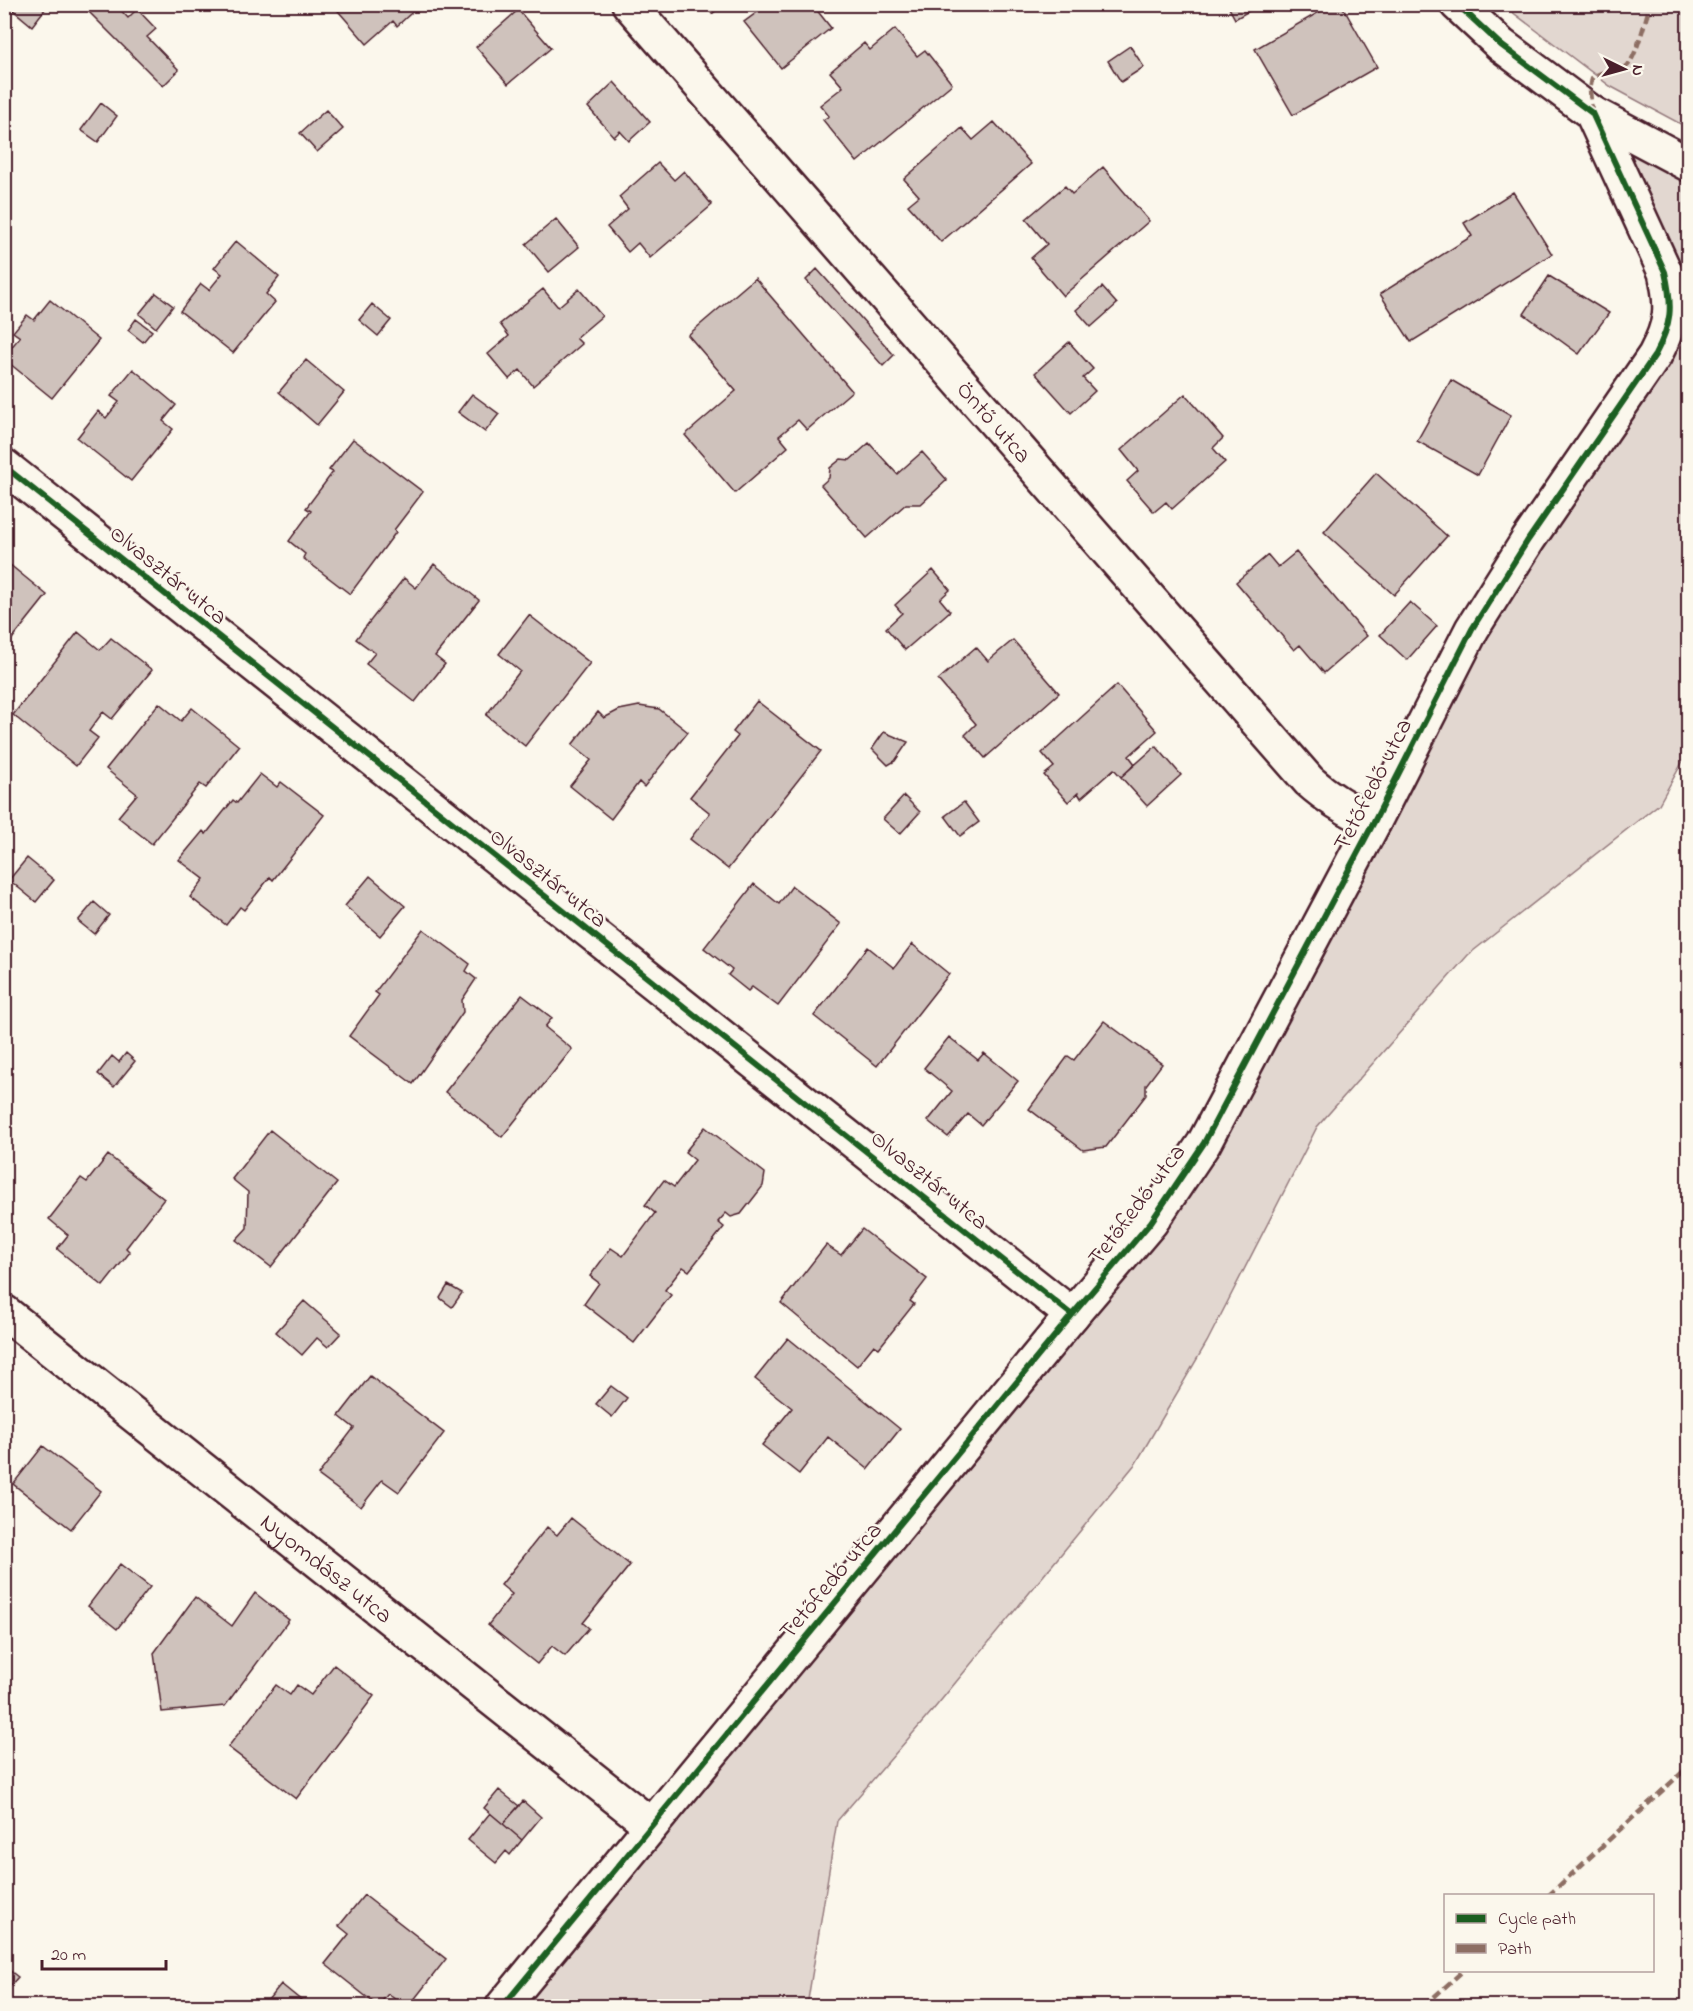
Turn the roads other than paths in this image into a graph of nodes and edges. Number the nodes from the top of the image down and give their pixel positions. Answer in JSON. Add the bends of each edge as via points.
{"nodes":[{"id":1,"x":629,"y":4,"type":"edge"},
{"id":2,"x":1457,"y":4,"type":"edge"},
{"id":3,"x":1592,"y":113,"type":"junction"},
{"id":4,"x":1689,"y":164,"type":"edge"},
{"id":5,"x":4,"y":466,"type":"edge"},
{"id":6,"x":1374,"y":822,"type":"junction"},
{"id":7,"x":4,"y":1312,"type":"edge"},
{"id":8,"x":1071,"y":1315,"type":"junction"},
{"id":9,"x":651,"y":1825,"type":"junction"},
{"id":10,"x":503,"y":2007,"type":"edge"}],
"edges":[{"from":1,"to":6,"type":"street","name":"Öntő utca","via":[[1309,781],[1325,796]]},
{"from":2,"to":3,"type":"street","via":[[1501,45]]},
{"from":3,"to":4,"type":"street"},
{"from":3,"to":6,"type":"street","name":"Tetőfedő utca","via":[[1665,272],[1670,293],[1666,334],[1472,629]]},
{"from":5,"to":8,"type":"street","name":"Olvasztár utca"},
{"from":6,"to":8,"type":"street","name":"Tetőfedő utca","via":[[1204,1143],[1151,1222]]},
{"from":7,"to":9,"type":"street","name":"Nyomdász utca"},
{"from":8,"to":9,"type":"street","name":"Tetőfedő utca"},
{"from":9,"to":10,"type":"street","name":"Tetőfedő utca"}]}
